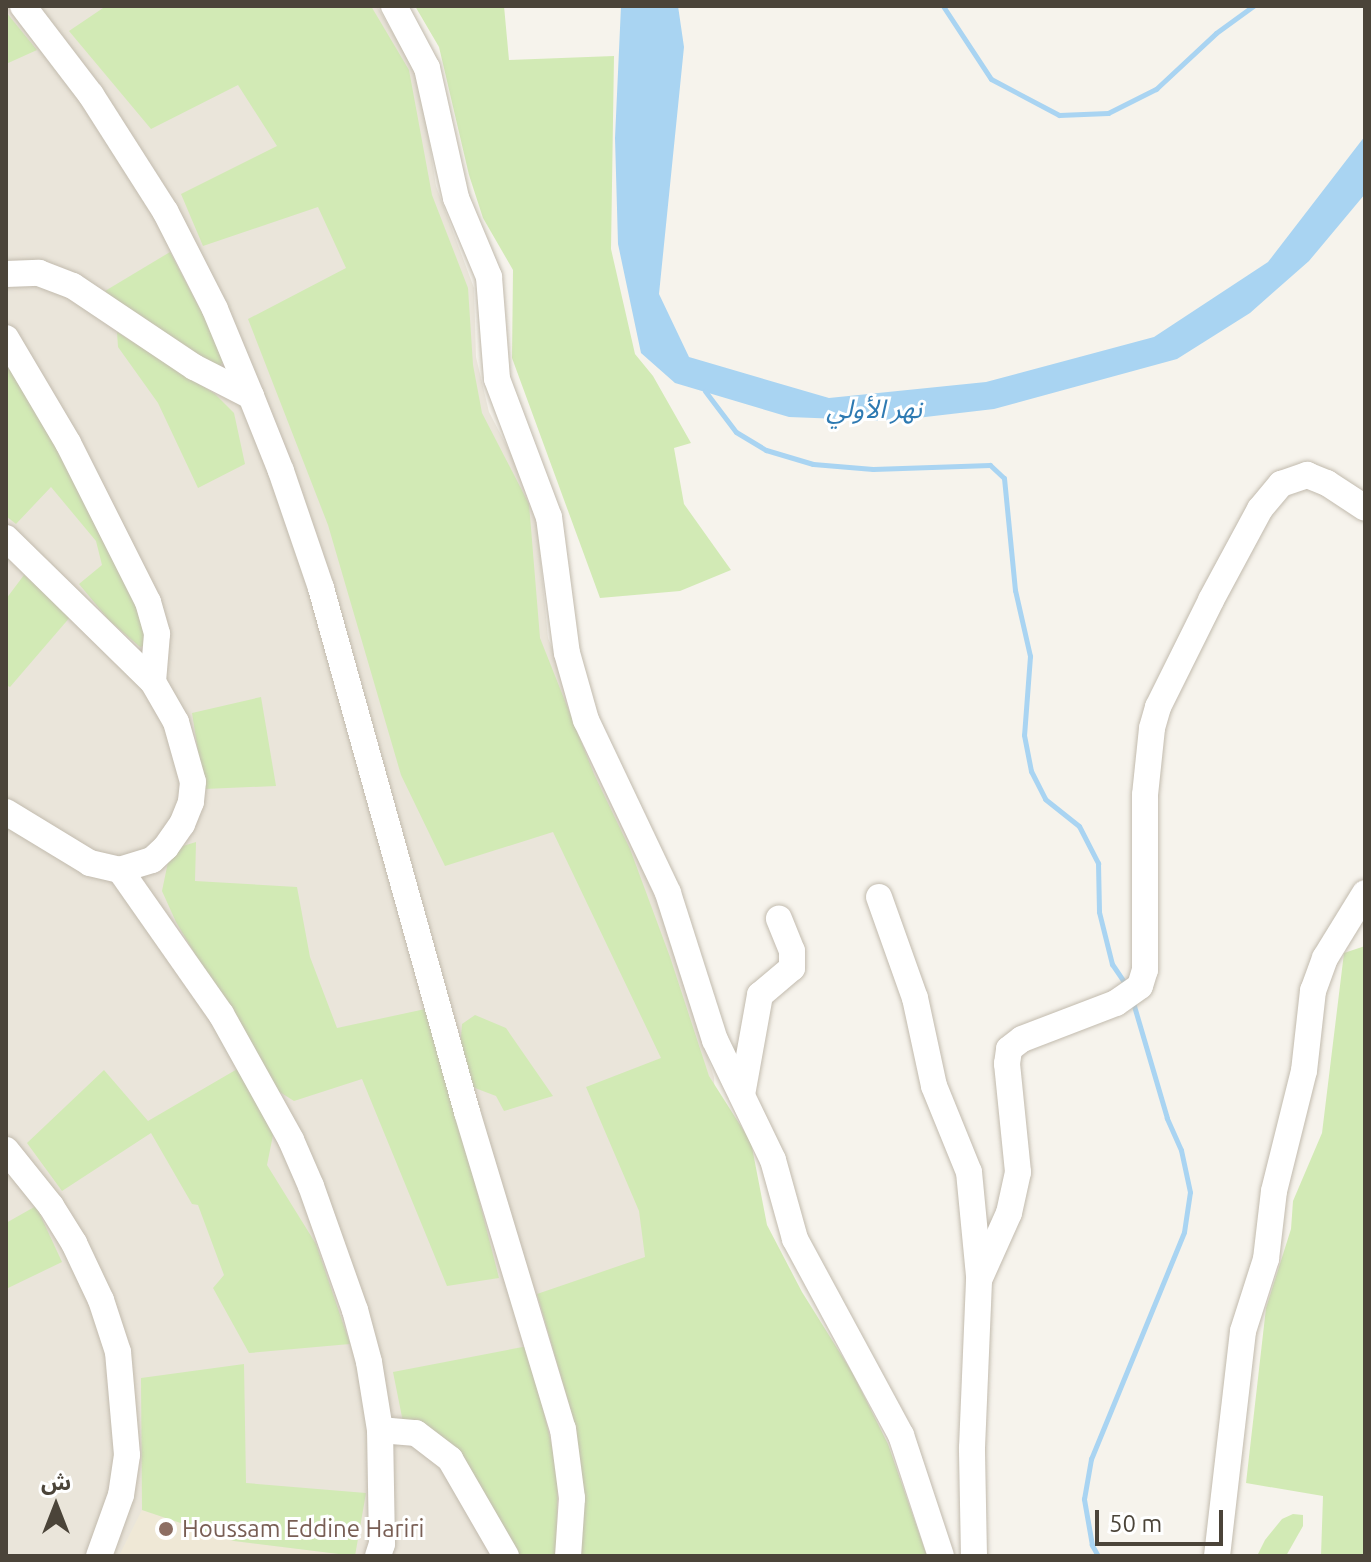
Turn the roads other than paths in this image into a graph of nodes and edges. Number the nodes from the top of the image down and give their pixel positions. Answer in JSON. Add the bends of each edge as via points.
{"nodes":[{"id":1,"x":23,"y":6,"type":"edge"},
{"id":2,"x":394,"y":6,"type":"edge"},
{"id":3,"x":6,"y":274,"type":"edge"},
{"id":4,"x":6,"y":338,"type":"edge"},
{"id":5,"x":251,"y":396,"type":"junction"},
{"id":6,"x":1365,"y":508,"type":"edge"},
{"id":7,"x":6,"y":538,"type":"edge"},
{"id":8,"x":153,"y":682,"type":"junction"},
{"id":9,"x":7,"y":816,"type":"edge"},
{"id":10,"x":120,"y":870,"type":"junction"},
{"id":11,"x":1365,"y":893,"type":"edge"},
{"id":12,"x":879,"y":897,"type":"dead end"},
{"id":13,"x":779,"y":919,"type":"dead end"},
{"id":14,"x":742,"y":1095,"type":"junction"},
{"id":15,"x":6,"y":1150,"type":"edge"},
{"id":16,"x":979,"y":1280,"type":"junction"},
{"id":17,"x":380,"y":1430,"type":"junction"},
{"id":18,"x":99,"y":1556,"type":"edge"},
{"id":19,"x":378,"y":1556,"type":"edge"},
{"id":20,"x":506,"y":1556,"type":"edge"},
{"id":21,"x":568,"y":1556,"type":"edge"},
{"id":22,"x":941,"y":1556,"type":"edge"},
{"id":23,"x":974,"y":1556,"type":"edge"},
{"id":24,"x":1217,"y":1556,"type":"edge"}],
"edges":[{"from":1,"to":5,"type":"street","via":[[91,95],[165,211],[215,309]]},
{"from":2,"to":14,"type":"street","via":[[427,68],[456,198],[493,289],[497,379],[549,517],[578,696],[668,893],[715,1040]]},
{"from":3,"to":5,"type":"street","via":[[39,273],[73,286],[194,367]]},
{"from":4,"to":8,"type":"street","via":[[68,443],[148,602],[157,634]]},
{"from":5,"to":21,"type":"street","via":[[321,588],[462,1098],[563,1429],[572,1498]]},
{"from":6,"to":16,"type":"street","via":[[1315,476],[1298,475],[1281,484],[1247,530],[1158,707],[1147,757],[1145,970],[1140,986],[1116,1003],[1022,1039],[1009,1049],[1017,1184]]},
{"from":7,"to":8,"type":"street"},
{"from":8,"to":10,"type":"street","via":[[176,722],[190,764],[191,802],[166,847],[152,860]]},
{"from":9,"to":10,"type":"street","via":[[90,863]]},
{"from":10,"to":17,"type":"street","via":[[228,1026],[291,1140],[355,1310]]},
{"from":11,"to":24,"type":"street","via":[[1325,958],[1313,991],[1304,1071],[1274,1191],[1266,1259],[1243,1331]]},
{"from":12,"to":16,"type":"street","via":[[915,998],[934,1086],[969,1172]]},
{"from":13,"to":14,"type":"street","via":[[792,951],[792,968],[760,995]]},
{"from":14,"to":22,"type":"street","via":[[773,1160],[795,1239],[901,1435]]},
{"from":15,"to":18,"type":"street","via":[[74,1243],[118,1352],[126,1416],[125,1474]]},
{"from":16,"to":23,"type":"street"},
{"from":17,"to":19,"type":"street"},
{"from":17,"to":20,"type":"street","via":[[416,1433],[450,1459]]}]}
